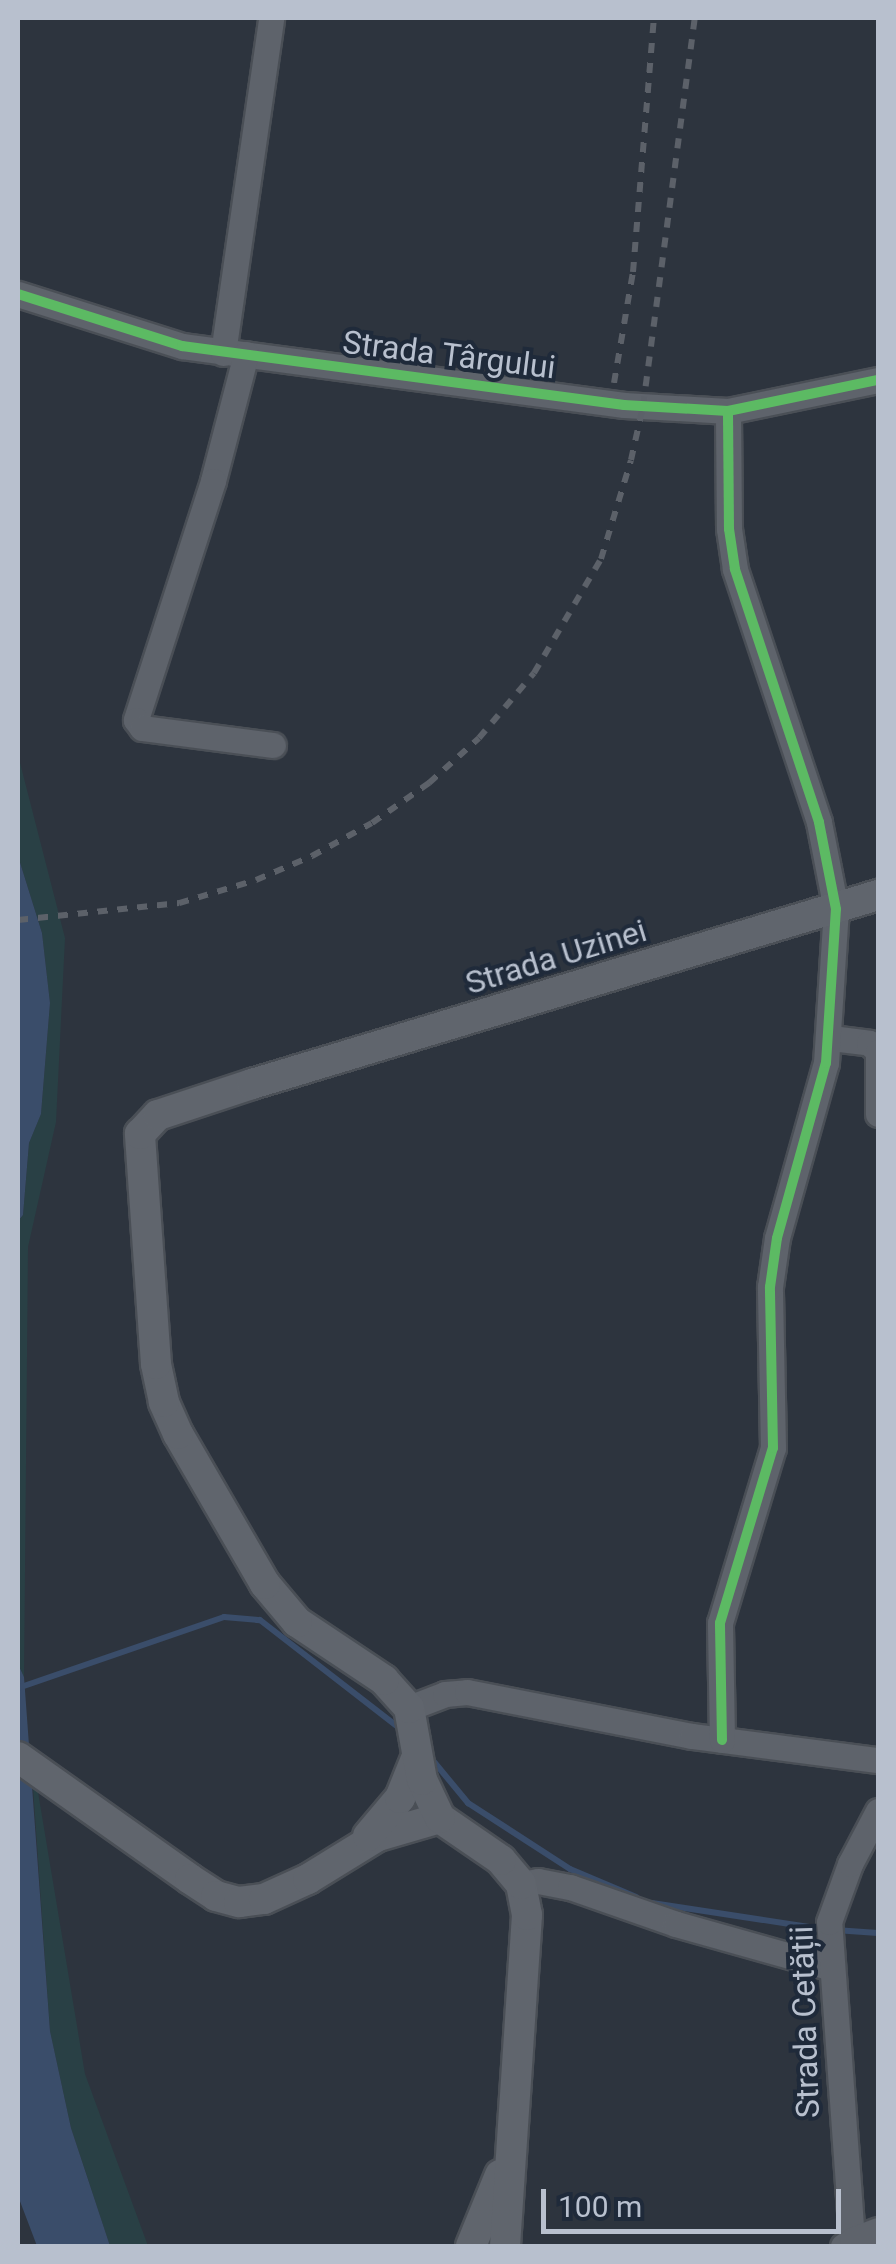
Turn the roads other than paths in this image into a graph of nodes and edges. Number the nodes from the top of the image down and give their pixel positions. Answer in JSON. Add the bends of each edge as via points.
{"nodes":[{"id":1,"x":271,"y":18,"type":"edge"},
{"id":2,"x":18,"y":294,"type":"edge"},
{"id":3,"x":234,"y":353,"type":"junction"},
{"id":4,"x":878,"y":380,"type":"edge"},
{"id":5,"x":728,"y":411,"type":"junction"},
{"id":6,"x":273,"y":744,"type":"dead end"},
{"id":7,"x":878,"y":895,"type":"edge"},
{"id":8,"x":836,"y":909,"type":"junction"},
{"id":9,"x":830,"y":1038,"type":"junction"},
{"id":10,"x":878,"y":1052,"type":"edge"},
{"id":11,"x":878,"y":1114,"type":"edge"},
{"id":12,"x":414,"y":1736,"type":"junction"},
{"id":13,"x":722,"y":1740,"type":"junction"},
{"id":14,"x":878,"y":1760,"type":"edge"},
{"id":15,"x":29,"y":1764,"type":"edge"},
{"id":16,"x":435,"y":1810,"type":"junction"},
{"id":17,"x":878,"y":1811,"type":"edge"},
{"id":18,"x":384,"y":1820,"type":"junction"},
{"id":19,"x":355,"y":1848,"type":"junction"},
{"id":20,"x":521,"y":1884,"type":"junction"},
{"id":21,"x":829,"y":1967,"type":"junction"},
{"id":22,"x":510,"y":2149,"type":"junction"},
{"id":23,"x":878,"y":2230,"type":"edge"},
{"id":24,"x":849,"y":2244,"type":"edge"},
{"id":25,"x":470,"y":2246,"type":"edge"},
{"id":26,"x":505,"y":2246,"type":"edge"}],
"edges":[{"from":1,"to":3,"type":"street"},
{"from":2,"to":3,"type":"street","name":"Strada Târgului","via":[[182,346]]},
{"from":3,"to":5,"type":"street","name":"Strada Târgului","via":[[624,405]]},
{"from":3,"to":6,"type":"street","via":[[213,481],[136,720],[142,728]]},
{"from":4,"to":5,"type":"street","name":"Strada Târgului"},
{"from":5,"to":8,"type":"street","via":[[734,568],[815,809]]},
{"from":7,"to":8,"type":"main road","name":"Strada Uzinei"},
{"from":8,"to":9,"type":"street"},
{"from":8,"to":12,"type":"main road","name":"Strada Uzinei","via":[[252,1084],[158,1115],[140,1134],[156,1364],[178,1434],[266,1584],[297,1622],[384,1680]]},
{"from":9,"to":10,"type":"street","via":[[869,1043]]},
{"from":9,"to":13,"type":"street","via":[[770,1287],[776,1428],[723,1610]]},
{"from":10,"to":11,"type":"street"},
{"from":12,"to":13,"type":"street","via":[[445,1694],[467,1692]]},
{"from":12,"to":16,"type":"main road"},
{"from":12,"to":18,"type":"main road","via":[[404,1790]]},
{"from":13,"to":14,"type":"street"},
{"from":15,"to":19,"type":"main road","via":[[190,1880],[238,1902],[274,1894]]},
{"from":16,"to":18,"type":"main road"},
{"from":16,"to":19,"type":"main road"},
{"from":16,"to":20,"type":"main road","via":[[501,1860]]},
{"from":17,"to":21,"type":"street","name":"Strada Cetății","via":[[850,1864],[829,1931]]},
{"from":18,"to":19,"type":"main road"},
{"from":20,"to":21,"type":"street","via":[[570,1887]]},
{"from":20,"to":22,"type":"main road","via":[[528,1914]]},
{"from":21,"to":24,"type":"street","name":"Strada Cetății"},
{"from":22,"to":25,"type":"main road"},
{"from":22,"to":26,"type":"main road"},
{"from":23,"to":24,"type":"street"}]}
